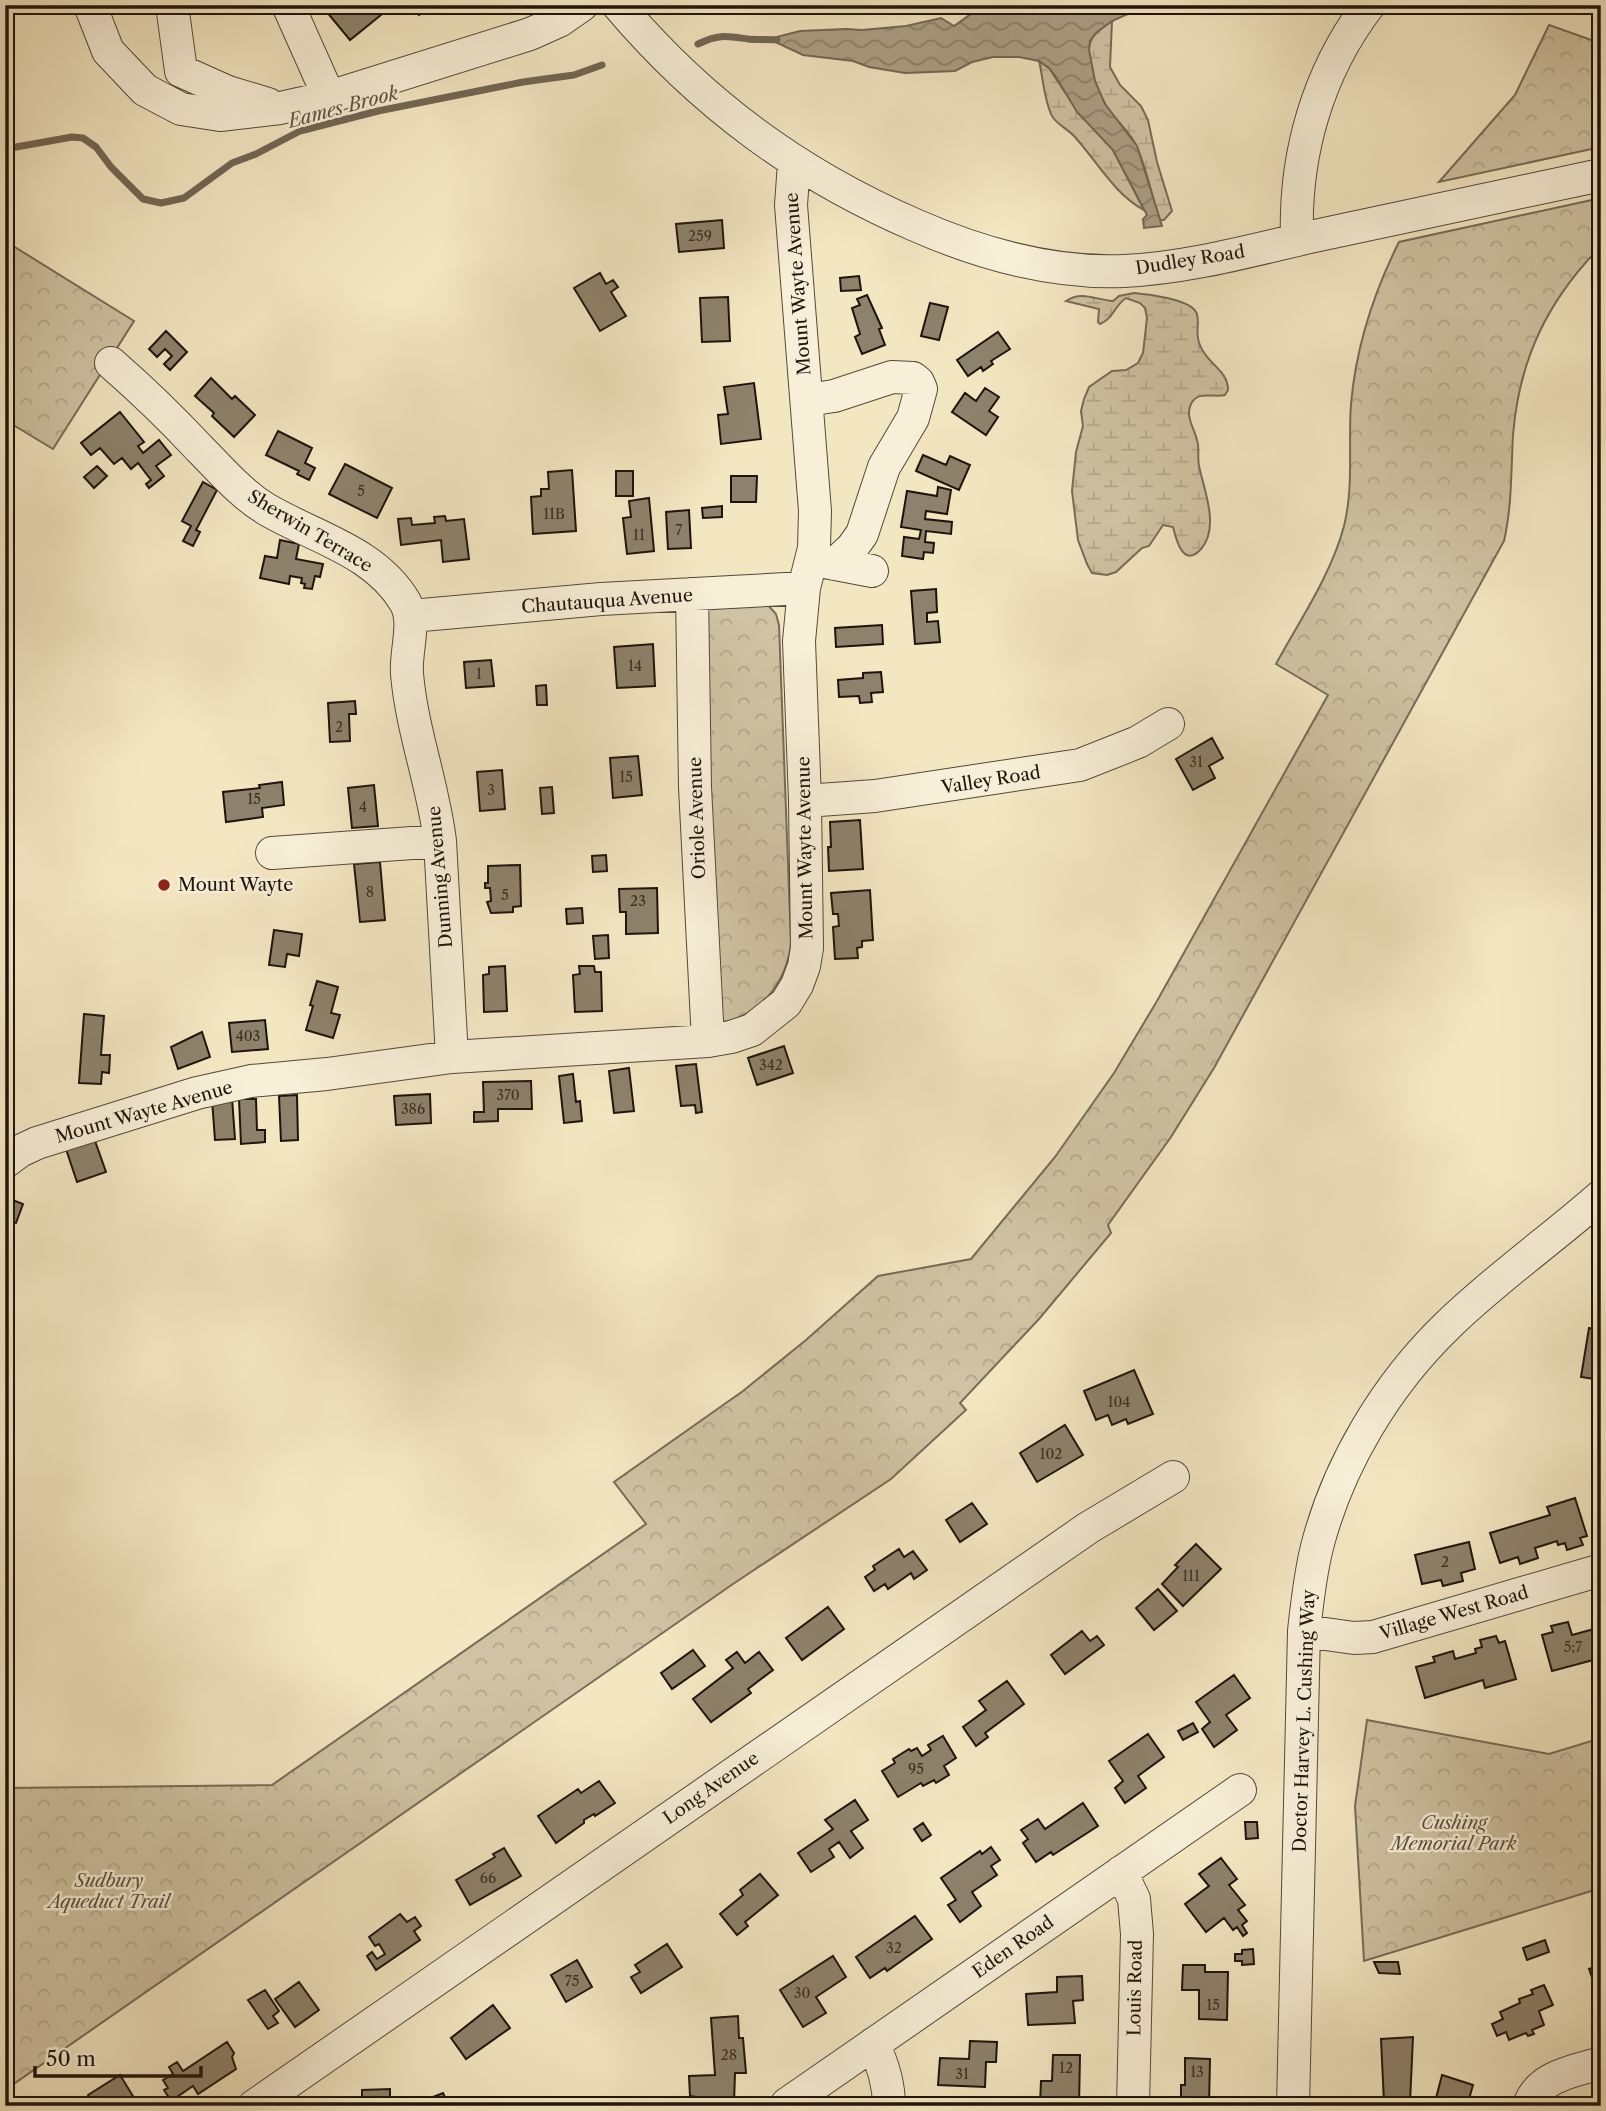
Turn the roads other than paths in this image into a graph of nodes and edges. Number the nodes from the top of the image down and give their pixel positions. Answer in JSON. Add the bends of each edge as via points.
{"nodes":[{"id":1,"x":90,"y":5,"type":"edge"},
{"id":2,"x":161,"y":5,"type":"edge"},
{"id":3,"x":172,"y":5,"type":"edge"},
{"id":4,"x":276,"y":5,"type":"edge"},
{"id":5,"x":288,"y":5,"type":"edge"},
{"id":6,"x":582,"y":5,"type":"edge"},
{"id":7,"x":618,"y":5,"type":"edge"},
{"id":8,"x":1369,"y":5,"type":"edge"},
{"id":9,"x":181,"y":71,"type":"junction"},
{"id":10,"x":326,"y":92,"type":"junction"},
{"id":11,"x":281,"y":107,"type":"junction"},
{"id":12,"x":794,"y":163,"type":"junction"},
{"id":13,"x":1601,"y":175,"type":"edge"},
{"id":14,"x":1297,"y":240,"type":"junction"},
{"id":15,"x":111,"y":363,"type":"dead end"},
{"id":16,"x":807,"y":400,"type":"junction"},
{"id":17,"x":817,"y":570,"type":"junction"},
{"id":18,"x":872,"y":571,"type":"dead end"},
{"id":19,"x":692,"y":594,"type":"junction"},
{"id":20,"x":411,"y":616,"type":"junction"},
{"id":21,"x":1168,"y":724,"type":"dead end"},
{"id":22,"x":805,"y":801,"type":"junction"},
{"id":23,"x":440,"y":841,"type":"junction"},
{"id":24,"x":272,"y":853,"type":"dead end"},
{"id":25,"x":708,"y":1041,"type":"junction"},
{"id":26,"x":452,"y":1057,"type":"junction"},
{"id":27,"x":5,"y":1162,"type":"edge"},
{"id":28,"x":1601,"y":1196,"type":"edge"},
{"id":29,"x":1173,"y":1477,"type":"dead end"},
{"id":30,"x":1601,"y":1570,"type":"edge"},
{"id":31,"x":1304,"y":1631,"type":"junction"},
{"id":32,"x":1240,"y":1790,"type":"dead end"},
{"id":33,"x":1121,"y":1872,"type":"junction"},
{"id":34,"x":873,"y":2044,"type":"junction"},
{"id":35,"x":1601,"y":2063,"type":"edge"},
{"id":36,"x":787,"y":2104,"type":"dead end"},
{"id":37,"x":254,"y":2106,"type":"edge"},
{"id":38,"x":889,"y":2106,"type":"edge"},
{"id":39,"x":1133,"y":2106,"type":"edge"},
{"id":40,"x":1293,"y":2106,"type":"edge"},
{"id":41,"x":1529,"y":2106,"type":"edge"}],
"edges":[{"from":1,"to":11,"type":"street","via":[[108,51],[145,90],[181,109],[220,115]]},
{"from":2,"to":9,"type":"street","via":[[167,62]]},
{"from":3,"to":9,"type":"street"},
{"from":4,"to":10,"type":"street","via":[[311,81]]},
{"from":5,"to":10,"type":"street"},
{"from":6,"to":10,"type":"street","via":[[530,34]]},
{"from":7,"to":12,"type":"street","via":[[690,82]]},
{"from":8,"to":14,"type":"street","via":[[1334,57],[1314,110],[1301,173]]},
{"from":9,"to":11,"type":"street","via":[[228,92]]},
{"from":10,"to":11,"type":"street"},
{"from":12,"to":14,"type":"street","name":"Dudley Road","via":[[937,235],[1046,266],[1112,271],[1155,268]]},
{"from":12,"to":16,"type":"street","name":"Mount Wayte Avenue","via":[[791,205]]},
{"from":13,"to":14,"type":"street","name":"Dudley Road"},
{"from":15,"to":20,"type":"street","name":"Sherwin Terrace","via":[[247,496],[338,544],[384,576]]},
{"from":16,"to":17,"type":"street","name":"Mount Wayte Avenue"},
{"from":16,"to":17,"type":"street","via":[[892,377],[913,378],[921,389],[913,418],[884,467],[862,534],[852,548]]},
{"from":17,"to":18,"type":"street","name":"Chautauqua Avenue"},
{"from":17,"to":19,"type":"street","name":"Chautauqua Avenue"},
{"from":17,"to":22,"type":"street","name":"Mount Wayte Avenue","via":[[799,641]]},
{"from":19,"to":20,"type":"street","name":"Chautauqua Avenue"},
{"from":19,"to":25,"type":"street","name":"Oriole Avenue","via":[[695,787]]},
{"from":20,"to":23,"type":"street","name":"Dunning Avenue","via":[[407,681]]},
{"from":21,"to":22,"type":"street","name":"Valley Road","via":[[1138,743],[1080,765],[875,796]]},
{"from":22,"to":25,"type":"street","name":"Mount Wayte Avenue","via":[[808,928],[797,985],[786,1003],[752,1030]]},
{"from":23,"to":24,"type":"street"},
{"from":23,"to":26,"type":"street","name":"Dunning Avenue"},
{"from":25,"to":26,"type":"street","name":"Mount Wayte Avenue"},
{"from":26,"to":27,"type":"street","name":"Mount Wayte Avenue","via":[[215,1088],[37,1143]]},
{"from":28,"to":31,"type":"street","name":"Doctor Harvey L. Cushing Way","via":[[1446,1326],[1398,1380],[1360,1442],[1330,1506],[1317,1547]]},
{"from":29,"to":37,"type":"street","name":"Long Avenue","via":[[1088,1528]]},
{"from":30,"to":31,"type":"street","name":"Village West Road","via":[[1373,1637]]},
{"from":31,"to":40,"type":"street","name":"Doctor Harvey L. Cushing Way"},
{"from":32,"to":33,"type":"street","name":"Eden Road"},
{"from":33,"to":34,"type":"street","name":"Eden Road"},
{"from":33,"to":39,"type":"street","name":"Louis Road","via":[[1134,1899],[1136,1926]]},
{"from":34,"to":36,"type":"street","name":"Eden Road"},
{"from":34,"to":38,"type":"street","via":[[884,2069]]},
{"from":35,"to":41,"type":"street","via":[[1550,2080],[1539,2087]]}]}
